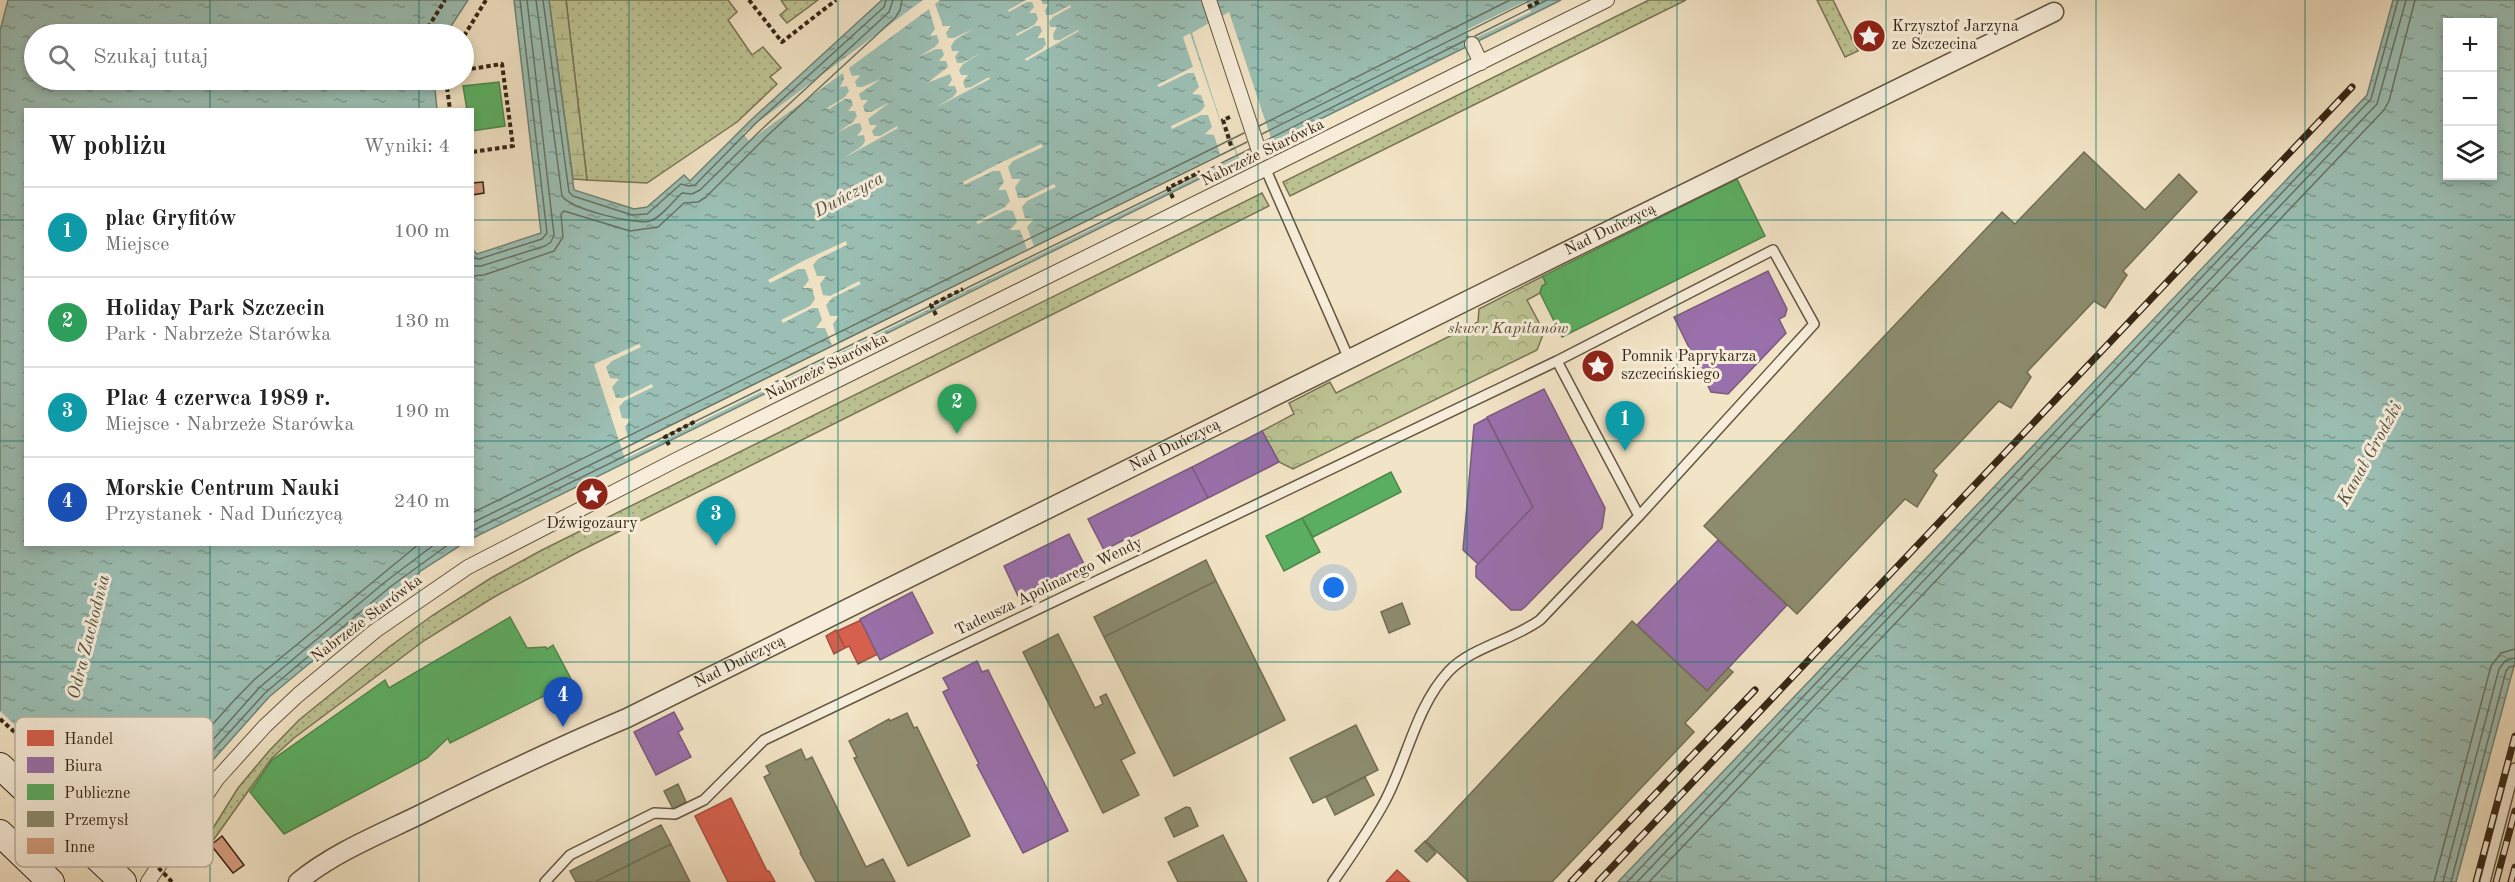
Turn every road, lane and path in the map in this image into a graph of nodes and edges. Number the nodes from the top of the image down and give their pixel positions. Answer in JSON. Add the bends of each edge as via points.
{"nodes":[{"id":1,"x":445,"y":0,"type":"edge"},
{"id":2,"x":486,"y":0,"type":"edge"},
{"id":3,"x":749,"y":0,"type":"edge"},
{"id":4,"x":836,"y":0,"type":"edge"},
{"id":5,"x":1209,"y":0,"type":"edge"},
{"id":6,"x":1607,"y":0,"type":"edge"},
{"id":7,"x":1540,"y":1,"type":"edge"},
{"id":8,"x":1528,"y":7,"type":"dead end"},
{"id":9,"x":2054,"y":12,"type":"dead end"},
{"id":10,"x":429,"y":24,"type":"edge"},
{"id":11,"x":471,"y":24,"type":"edge"},
{"id":12,"x":1472,"y":44,"type":"dead end"},
{"id":13,"x":1481,"y":63,"type":"junction"},
{"id":14,"x":474,"y":68,"type":"edge"},
{"id":15,"x":447,"y":90,"type":"edge"},
{"id":16,"x":450,"y":108,"type":"edge"},
{"id":17,"x":1232,"y":117,"type":"dead end"},
{"id":18,"x":1232,"y":149,"type":"dead end"},
{"id":19,"x":474,"y":152,"type":"edge"},
{"id":20,"x":1266,"y":170,"type":"junction"},
{"id":21,"x":1200,"y":172,"type":"dead end"},
{"id":22,"x":1172,"y":196,"type":"dead end"},
{"id":23,"x":963,"y":289,"type":"dead end"},
{"id":24,"x":935,"y":312,"type":"dead end"},
{"id":25,"x":1349,"y":359,"type":"junction"},
{"id":26,"x":1557,"y":361,"type":"junction"},
{"id":27,"x":696,"y":421,"type":"dead end"},
{"id":28,"x":668,"y":443,"type":"dead end"},
{"id":29,"x":1639,"y":516,"type":"junction"},
{"id":30,"x":0,"y":719,"type":"edge"},
{"id":31,"x":15,"y":732,"type":"edge"},
{"id":32,"x":0,"y":760,"type":"edge"},
{"id":33,"x":0,"y":766,"type":"edge"},
{"id":34,"x":2515,"y":768,"type":"edge"},
{"id":35,"x":15,"y":775,"type":"edge"},
{"id":36,"x":15,"y":780,"type":"edge"},
{"id":37,"x":213,"y":785,"type":"edge"},
{"id":38,"x":0,"y":832,"type":"edge"},
{"id":39,"x":15,"y":847,"type":"edge"},
{"id":40,"x":36,"y":867,"type":"edge"},
{"id":41,"x":108,"y":867,"type":"edge"},
{"id":42,"x":158,"y":867,"type":"edge"},
{"id":43,"x":158,"y":867,"type":"edge"},
{"id":44,"x":149,"y":881,"type":"edge"},
{"id":45,"x":51,"y":882,"type":"edge"},
{"id":46,"x":123,"y":882,"type":"edge"},
{"id":47,"x":172,"y":882,"type":"edge"},
{"id":48,"x":298,"y":882,"type":"edge"},
{"id":49,"x":545,"y":882,"type":"edge"},
{"id":50,"x":1333,"y":882,"type":"edge"},
{"id":51,"x":2485,"y":882,"type":"edge"}],
"edges":[{"from":1,"to":10,"type":"path"},
{"from":2,"to":11,"type":"path"},
{"from":3,"to":4,"type":"path","via":[[782,42]]},
{"from":5,"to":20,"type":"street","bridge":true},
{"from":6,"to":13,"type":"street","name":"Nabrzeże Starówka"},
{"from":7,"to":8,"type":"path"},
{"from":9,"to":25,"type":"street","name":"Nad Duńczycą"},
{"from":12,"to":13,"type":"street"},
{"from":13,"to":20,"type":"street","name":"Nabrzeże Starówka"},
{"from":14,"to":19,"type":"path","via":[[502,64],[513,146]]},
{"from":15,"to":16,"type":"path"},
{"from":17,"to":18,"type":"path","via":[[1222,120]]},
{"from":20,"to":25,"type":"lane"},
{"from":20,"to":37,"type":"street","name":"Nabrzeże Starówka","via":[[613,492],[459,573],[375,631],[298,695]]},
{"from":21,"to":22,"type":"path","via":[[1168,188]]},
{"from":23,"to":24,"type":"path","via":[[931,304]]},
{"from":25,"to":48,"type":"street","name":"Nad Duńczycą","via":[[627,718],[375,836]]},
{"from":26,"to":29,"type":"lane"},
{"from":26,"to":29,"type":"lane","name":"Tadeusza Apolinarego Wendy","via":[[1773,250],[1814,324]]},
{"from":26,"to":49,"type":"lane","name":"Tadeusza Apolinarego Wendy","via":[[764,740],[704,800],[675,814],[654,813],[570,855]]},
{"from":27,"to":28,"type":"path","via":[[665,437]]},
{"from":29,"to":50,"type":"lane","via":[[1540,620],[1451,669],[1422,716],[1385,802]]},
{"from":30,"to":31,"type":"path","bridge":true},
{"from":32,"to":35,"type":"main road"},
{"from":33,"to":36,"type":"main road"},
{"from":34,"to":51,"type":"lane"},
{"from":38,"to":39,"type":"main road"},
{"from":40,"to":45,"type":"main road"},
{"from":41,"to":46,"type":"main road"},
{"from":42,"to":44,"type":"street","name":"Nabrzeże Starówka"},
{"from":43,"to":47,"type":"path","bridge":true}]}
